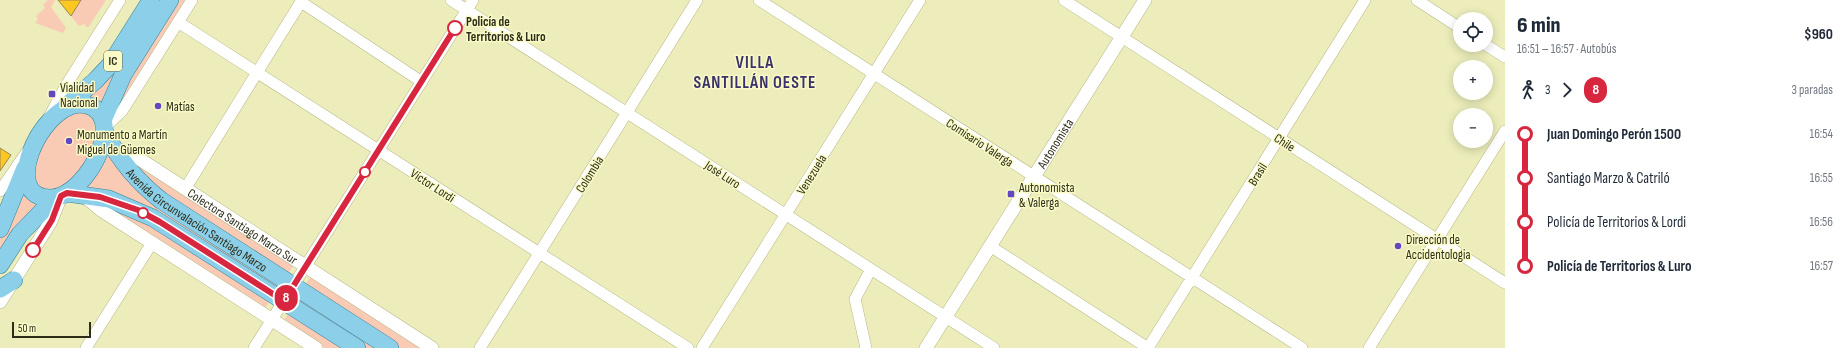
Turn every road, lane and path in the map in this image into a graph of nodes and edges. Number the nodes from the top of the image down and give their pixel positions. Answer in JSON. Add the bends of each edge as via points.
{"nodes":[{"id":1,"x":120,"y":0,"type":"edge"},
{"id":2,"x":152,"y":0,"type":"edge"},
{"id":3,"x":170,"y":0,"type":"edge"},
{"id":4,"x":192,"y":0,"type":"edge"},
{"id":5,"x":451,"y":0,"type":"edge"},
{"id":6,"x":473,"y":0,"type":"edge"},
{"id":7,"x":697,"y":0,"type":"edge"},
{"id":8,"x":759,"y":0,"type":"edge"},
{"id":9,"x":920,"y":0,"type":"edge"},
{"id":10,"x":1064,"y":0,"type":"edge"},
{"id":11,"x":1145,"y":0,"type":"edge"},
{"id":12,"x":1365,"y":0,"type":"edge"},
{"id":13,"x":1416,"y":0,"type":"edge"},
{"id":14,"x":301,"y":1,"type":"edge"},
{"id":15,"x":467,"y":10,"type":"junction"},
{"id":16,"x":178,"y":22,"type":"junction"},
{"id":17,"x":1453,"y":24,"type":"edge"},
{"id":18,"x":1122,"y":37,"type":"junction"},
{"id":19,"x":1493,"y":49,"type":"edge"},
{"id":20,"x":1505,"y":57,"type":"edge"},
{"id":21,"x":257,"y":72,"type":"junction"},
{"id":22,"x":874,"y":74,"type":"junction"},
{"id":23,"x":422,"y":82,"type":"junction"},
{"id":24,"x":61,"y":110,"type":"junction"},
{"id":25,"x":627,"y":113,"type":"junction"},
{"id":26,"x":104,"y":127,"type":"junction"},
{"id":27,"x":1505,"y":131,"type":"edge"},
{"id":28,"x":39,"y":135,"type":"junction"},
{"id":29,"x":1279,"y":138,"type":"junction"},
{"id":30,"x":113,"y":148,"type":"junction"},
{"id":31,"x":379,"y":150,"type":"junction"},
{"id":32,"x":26,"y":168,"type":"junction"},
{"id":33,"x":1034,"y":176,"type":"junction"},
{"id":34,"x":185,"y":188,"type":"junction"},
{"id":35,"x":0,"y":191,"type":"edge"},
{"id":36,"x":67,"y":195,"type":"junction"},
{"id":37,"x":786,"y":215,"type":"junction"},
{"id":38,"x":0,"y":229,"type":"edge"},
{"id":39,"x":1437,"y":240,"type":"junction"},
{"id":40,"x":152,"y":243,"type":"junction"},
{"id":41,"x":990,"y":246,"type":"junction"},
{"id":42,"x":540,"y":253,"type":"junction"},
{"id":43,"x":0,"y":265,"type":"edge"},
{"id":44,"x":306,"y":267,"type":"junction"},
{"id":45,"x":871,"y":269,"type":"junction"},
{"id":46,"x":1192,"y":277,"type":"junction"},
{"id":47,"x":1505,"y":283,"type":"edge"},
{"id":48,"x":7,"y":285,"type":"edge"},
{"id":49,"x":294,"y":286,"type":"junction"},
{"id":50,"x":284,"y":301,"type":"junction"},
{"id":51,"x":0,"y":302,"type":"edge"},
{"id":52,"x":946,"y":317,"type":"junction"},
{"id":53,"x":272,"y":320,"type":"junction"},
{"id":54,"x":86,"y":348,"type":"edge"},
{"id":55,"x":254,"y":348,"type":"edge"},
{"id":56,"x":316,"y":348,"type":"edge"},
{"id":57,"x":357,"y":348,"type":"edge"},
{"id":58,"x":390,"y":348,"type":"edge"},
{"id":59,"x":432,"y":348,"type":"edge"},
{"id":60,"x":480,"y":348,"type":"edge"},
{"id":61,"x":688,"y":348,"type":"edge"},
{"id":62,"x":702,"y":348,"type":"edge"},
{"id":63,"x":866,"y":348,"type":"edge"},
{"id":64,"x":926,"y":348,"type":"edge"},
{"id":65,"x":994,"y":348,"type":"edge"},
{"id":66,"x":1148,"y":348,"type":"edge"},
{"id":67,"x":1302,"y":348,"type":"edge"},
{"id":68,"x":1369,"y":348,"type":"edge"}],
"edges":[{"from":1,"to":28,"type":"street","via":[[69,81]]},
{"from":2,"to":24,"type":"main road","number":"IC","via":[[110,65]]},
{"from":3,"to":26,"type":"main road","number":"IC","via":[[123,75]]},
{"from":4,"to":16,"type":"street"},
{"from":5,"to":15,"type":"street","name":"José Luro"},
{"from":6,"to":15,"type":"street"},
{"from":7,"to":25,"type":"street","name":"Colombia"},
{"from":8,"to":22,"type":"street","name":"Comisario Valerga"},
{"from":9,"to":22,"type":"street","name":"Venezuela"},
{"from":10,"to":18,"type":"street","name":"Chile"},
{"from":11,"to":18,"type":"street","name":"Autonomista"},
{"from":12,"to":29,"type":"street","name":"Brasil"},
{"from":13,"to":17,"type":"street"},
{"from":14,"to":21,"type":"street"},
{"from":14,"to":23,"type":"street"},
{"from":15,"to":23,"type":"street"},
{"from":15,"to":25,"type":"street","name":"José Luro"},
{"from":16,"to":21,"type":"street","name":"Víctor Lordi"},
{"from":16,"to":26,"type":"street","via":[[122,111]]},
{"from":18,"to":29,"type":"street","name":"Chile"},
{"from":18,"to":33,"type":"street","name":"Autonomista"},
{"from":19,"to":20,"type":"street"},
{"from":21,"to":31,"type":"street","name":"Víctor Lordi"},
{"from":21,"to":34,"type":"street"},
{"from":22,"to":33,"type":"street","name":"Comisario Valerga"},
{"from":22,"to":37,"type":"street","name":"Venezuela"},
{"from":23,"to":31,"type":"street"},
{"from":24,"to":26,"type":"main road","via":[[76,104],[88,105],[98,110]]},
{"from":24,"to":28,"type":"main road","number":"IC"},
{"from":25,"to":37,"type":"street","name":"José Luro"},
{"from":25,"to":42,"type":"street","name":"Colombia"},
{"from":26,"to":30,"type":"main road","name":"Avenida Circunvalación Santiago Marzo"},
{"from":26,"to":36,"type":"main road","number":"IC","via":[[92,167]]},
{"from":27,"to":39,"type":"street"},
{"from":28,"to":32,"type":"main road","number":"IC","via":[[30,152]]},
{"from":28,"to":35,"type":"street"},
{"from":29,"to":39,"type":"street","name":"Chile"},
{"from":29,"to":46,"type":"street","name":"Brasil"},
{"from":30,"to":34,"type":"street","name":"Colectora Santiago Marzo Sur","via":[[128,152]]},
{"from":30,"to":49,"type":"main road","name":"Avenida Circunvalación Santiago Marzo","via":[[132,174],[162,201]]},
{"from":31,"to":42,"type":"street","name":"Víctor Lordi"},
{"from":31,"to":44,"type":"street"},
{"from":32,"to":36,"type":"main road","number":"IC","via":[[27,183],[33,192],[41,197]]},
{"from":32,"to":38,"type":"main road","number":"IC"},
{"from":33,"to":41,"type":"street","name":"Autonomista"},
{"from":33,"to":46,"type":"street","name":"Comisario Valerga"},
{"from":34,"to":44,"type":"street","name":"Colectora Santiago Marzo Sur"},
{"from":36,"to":40,"type":"street","via":[[101,210]]},
{"from":36,"to":43,"type":"main road","number":"IC","via":[[20,234]]},
{"from":36,"to":48,"type":"street"},
{"from":36,"to":50,"type":"main road","name":"Avenida Circunvalación Santiago Marzo","via":[[117,202],[149,216]]},
{"from":37,"to":45,"type":"street","name":"José Luro"},
{"from":37,"to":62,"type":"street","name":"Venezuela"},
{"from":39,"to":47,"type":"street","name":"Chile"},
{"from":39,"to":68,"type":"street"},
{"from":40,"to":53,"type":"street"},
{"from":40,"to":54,"type":"street"},
{"from":41,"to":52,"type":"street","name":"Autonomista"},
{"from":41,"to":66,"type":"street"},
{"from":42,"to":60,"type":"street","name":"Colombia"},
{"from":42,"to":61,"type":"street","name":"Víctor Lordi"},
{"from":44,"to":49,"type":"street"},
{"from":44,"to":59,"type":"street","name":"Colectora Santiago Marzo Sur"},
{"from":45,"to":52,"type":"street","name":"José Luro"},
{"from":45,"to":63,"type":"street","via":[[855,299]]},
{"from":46,"to":66,"type":"street","name":"Brasil"},
{"from":46,"to":67,"type":"street","name":"Comisario Valerga"},
{"from":48,"to":51,"type":"street"},
{"from":49,"to":50,"type":"street"},
{"from":49,"to":58,"type":"main road","name":"Avenida Circunvalación Santiago Marzo"},
{"from":50,"to":53,"type":"street"},
{"from":50,"to":57,"type":"main road","name":"Avenida Circunvalación Santiago Marzo"},
{"from":52,"to":64,"type":"street","name":"Autonomista"},
{"from":52,"to":65,"type":"street","name":"José Luro"},
{"from":53,"to":55,"type":"street"},
{"from":53,"to":56,"type":"street"}]}
